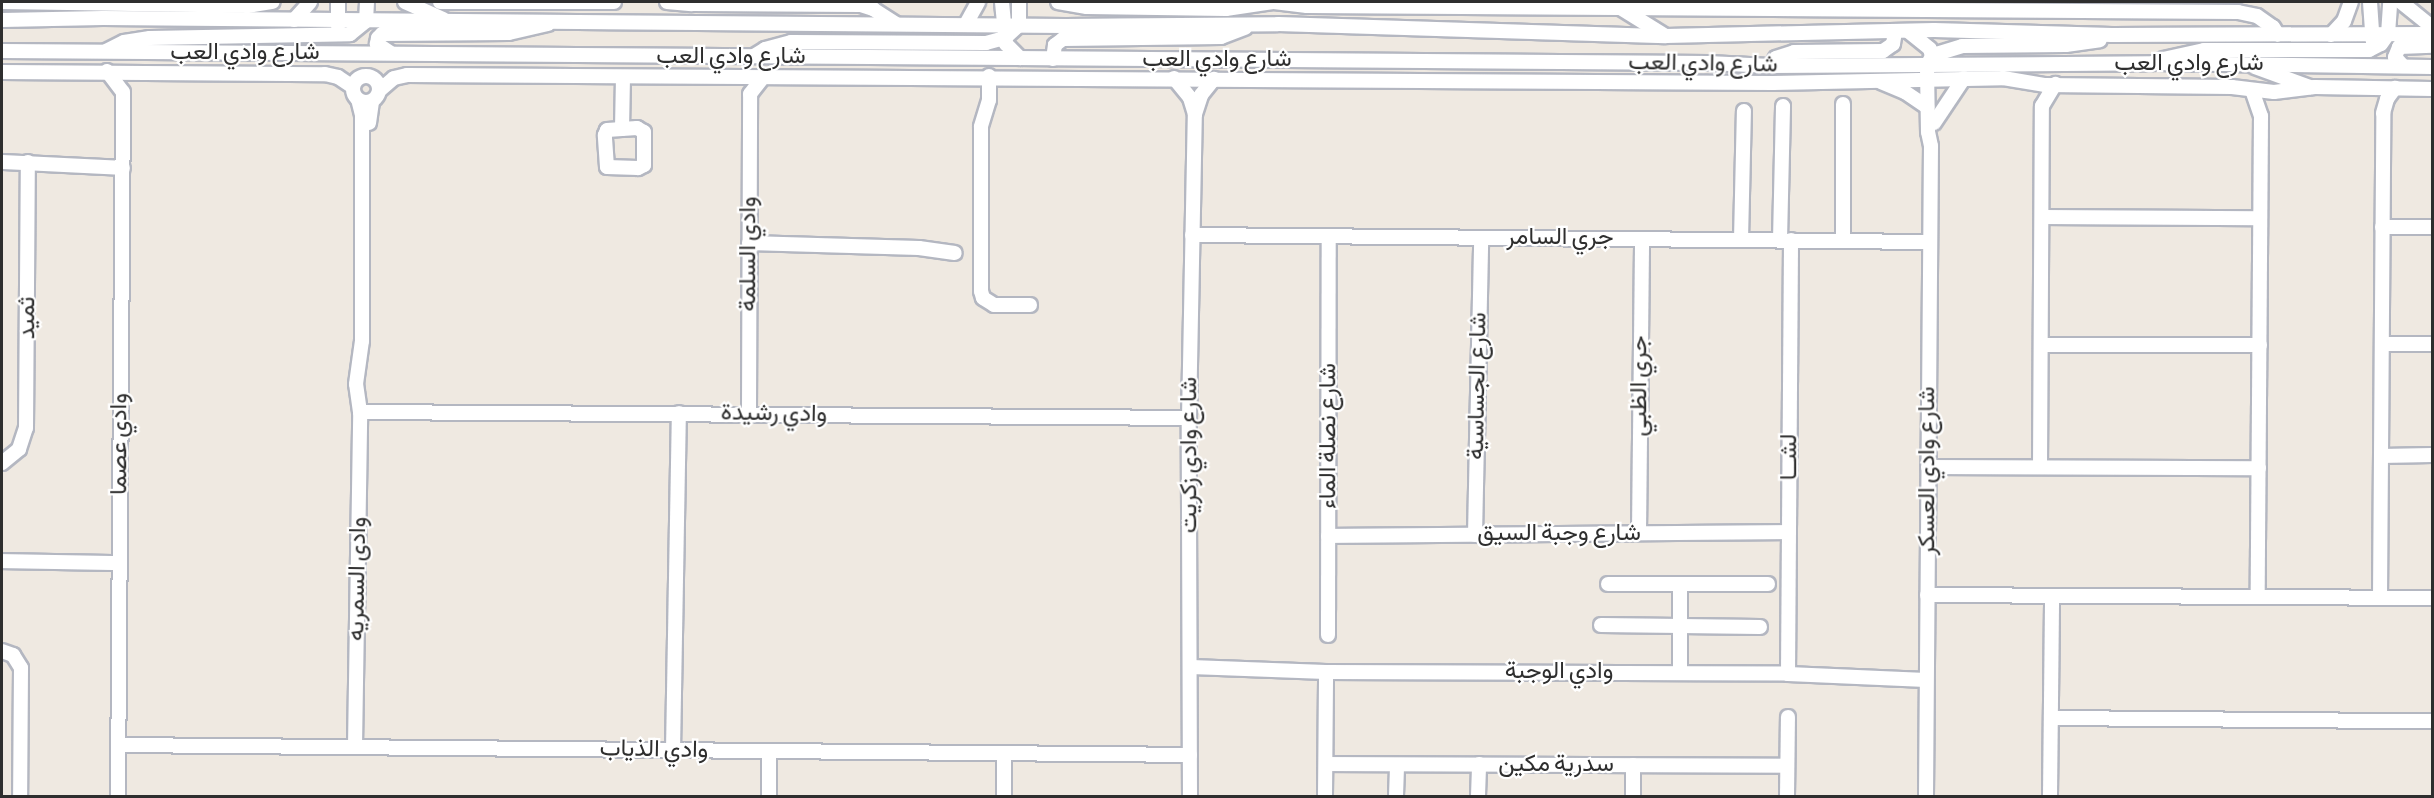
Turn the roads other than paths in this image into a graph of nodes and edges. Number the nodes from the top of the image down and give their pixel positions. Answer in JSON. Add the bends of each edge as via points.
{"nodes":[{"id":1,"x":2,"y":2,"type":"edge"},
{"id":2,"x":273,"y":2,"type":"edge"},
{"id":3,"x":310,"y":2,"type":"edge"},
{"id":4,"x":338,"y":2,"type":"edge"},
{"id":5,"x":367,"y":2,"type":"edge"},
{"id":6,"x":405,"y":2,"type":"edge"},
{"id":7,"x":440,"y":2,"type":"edge"},
{"id":8,"x":614,"y":2,"type":"edge"},
{"id":9,"x":668,"y":2,"type":"edge"},
{"id":10,"x":978,"y":2,"type":"edge"},
{"id":11,"x":1002,"y":2,"type":"edge"},
{"id":12,"x":1019,"y":2,"type":"edge"},
{"id":13,"x":1058,"y":2,"type":"edge"},
{"id":14,"x":2352,"y":2,"type":"edge"},
{"id":15,"x":2370,"y":2,"type":"edge"},
{"id":16,"x":2390,"y":2,"type":"edge"},
{"id":17,"x":2401,"y":2,"type":"edge"},
{"id":18,"x":714,"y":3,"type":"edge"},
{"id":19,"x":1767,"y":5,"type":"edge"},
{"id":20,"x":1241,"y":6,"type":"junction"},
{"id":21,"x":1098,"y":8,"type":"junction"},
{"id":22,"x":1621,"y":8,"type":"junction"},
{"id":23,"x":2,"y":20,"type":"edge"},
{"id":24,"x":294,"y":20,"type":"junction"},
{"id":25,"x":338,"y":20,"type":"junction"},
{"id":26,"x":555,"y":20,"type":"junction"},
{"id":27,"x":366,"y":21,"type":"junction"},
{"id":28,"x":447,"y":21,"type":"junction"},
{"id":29,"x":641,"y":21,"type":"junction"},
{"id":30,"x":896,"y":24,"type":"junction"},
{"id":31,"x":966,"y":24,"type":"junction"},
{"id":32,"x":1278,"y":24,"type":"junction"},
{"id":33,"x":1019,"y":25,"type":"junction"},
{"id":34,"x":1250,"y":25,"type":"junction"},
{"id":35,"x":1066,"y":26,"type":"junction"},
{"id":36,"x":2433,"y":27,"type":"edge"},
{"id":37,"x":1902,"y":31,"type":"junction"},
{"id":38,"x":1004,"y":32,"type":"junction"},
{"id":39,"x":2388,"y":34,"type":"junction"},
{"id":40,"x":2433,"y":34,"type":"edge"},
{"id":41,"x":338,"y":35,"type":"junction"},
{"id":42,"x":2112,"y":35,"type":"junction"},
{"id":43,"x":2278,"y":35,"type":"junction"},
{"id":44,"x":2331,"y":35,"type":"junction"},
{"id":45,"x":1666,"y":36,"type":"junction"},
{"id":46,"x":2374,"y":41,"type":"junction"},
{"id":47,"x":2433,"y":46,"type":"edge"},
{"id":48,"x":2,"y":51,"type":"edge"},
{"id":49,"x":104,"y":52,"type":"junction"},
{"id":50,"x":358,"y":53,"type":"junction"},
{"id":51,"x":392,"y":54,"type":"junction"},
{"id":52,"x":480,"y":54,"type":"junction"},
{"id":53,"x":558,"y":56,"type":"junction"},
{"id":54,"x":753,"y":57,"type":"junction"},
{"id":55,"x":1020,"y":58,"type":"junction"},
{"id":56,"x":912,"y":59,"type":"junction"},
{"id":57,"x":1053,"y":59,"type":"junction"},
{"id":58,"x":1118,"y":59,"type":"junction"},
{"id":59,"x":1273,"y":60,"type":"junction"},
{"id":60,"x":1708,"y":63,"type":"junction"},
{"id":61,"x":2099,"y":63,"type":"junction"},
{"id":62,"x":2153,"y":63,"type":"junction"},
{"id":63,"x":2247,"y":63,"type":"junction"},
{"id":64,"x":1771,"y":66,"type":"junction"},
{"id":65,"x":2387,"y":66,"type":"junction"},
{"id":66,"x":2403,"y":66,"type":"junction"},
{"id":67,"x":2433,"y":67,"type":"edge"},
{"id":68,"x":1931,"y":68,"type":"junction"},
{"id":69,"x":107,"y":71,"type":"junction"},
{"id":70,"x":145,"y":71,"type":"junction"},
{"id":71,"x":2,"y":72,"type":"edge"},
{"id":72,"x":446,"y":75,"type":"junction"},
{"id":73,"x":601,"y":76,"type":"junction"},
{"id":74,"x":764,"y":76,"type":"junction"},
{"id":75,"x":886,"y":76,"type":"junction"},
{"id":76,"x":989,"y":76,"type":"junction"},
{"id":77,"x":623,"y":77,"type":"junction"},
{"id":78,"x":734,"y":77,"type":"junction"},
{"id":79,"x":1158,"y":78,"type":"junction"},
{"id":80,"x":1174,"y":78,"type":"junction"},
{"id":81,"x":1964,"y":78,"type":"junction"},
{"id":82,"x":1214,"y":79,"type":"junction"},
{"id":83,"x":1233,"y":80,"type":"junction"},
{"id":84,"x":1873,"y":80,"type":"junction"},
{"id":85,"x":1773,"y":83,"type":"junction"},
{"id":86,"x":2032,"y":84,"type":"junction"},
{"id":87,"x":2055,"y":84,"type":"junction"},
{"id":88,"x":2070,"y":84,"type":"junction"},
{"id":89,"x":2314,"y":87,"type":"junction"},
{"id":90,"x":2367,"y":88,"type":"junction"},
{"id":91,"x":2395,"y":88,"type":"junction"},
{"id":92,"x":2433,"y":89,"type":"edge"},
{"id":93,"x":2252,"y":90,"type":"junction"},
{"id":94,"x":123,"y":92,"type":"junction"},
{"id":95,"x":2274,"y":92,"type":"junction"},
{"id":96,"x":366,"y":94,"type":"junction"},
{"id":97,"x":750,"y":94,"type":"junction"},
{"id":98,"x":1843,"y":104,"type":"dead end"},
{"id":99,"x":1783,"y":106,"type":"dead end"},
{"id":100,"x":2042,"y":106,"type":"junction"},
{"id":101,"x":1927,"y":107,"type":"junction"},
{"id":102,"x":1744,"y":111,"type":"dead end"},
{"id":103,"x":2383,"y":113,"type":"junction"},
{"id":104,"x":1195,"y":114,"type":"junction"},
{"id":105,"x":2261,"y":116,"type":"junction"},
{"id":106,"x":1934,"y":123,"type":"junction"},
{"id":107,"x":622,"y":129,"type":"dead end"},
{"id":108,"x":1931,"y":146,"type":"junction"},
{"id":109,"x":2,"y":162,"type":"edge"},
{"id":110,"x":28,"y":162,"type":"junction"},
{"id":111,"x":123,"y":168,"type":"junction"},
{"id":112,"x":2042,"y":217,"type":"junction"},
{"id":113,"x":2260,"y":218,"type":"junction"},
{"id":114,"x":2382,"y":227,"type":"junction"},
{"id":115,"x":2433,"y":227,"type":"edge"},
{"id":116,"x":1192,"y":236,"type":"junction"},
{"id":117,"x":1329,"y":237,"type":"junction"},
{"id":118,"x":1481,"y":238,"type":"junction"},
{"id":119,"x":1642,"y":239,"type":"junction"},
{"id":120,"x":1741,"y":240,"type":"junction"},
{"id":121,"x":1785,"y":240,"type":"junction"},
{"id":122,"x":1843,"y":241,"type":"junction"},
{"id":123,"x":1928,"y":242,"type":"junction"},
{"id":124,"x":749,"y":243,"type":"junction"},
{"id":125,"x":955,"y":253,"type":"dead end"},
{"id":126,"x":1030,"y":305,"type":"dead end"},
{"id":127,"x":2382,"y":344,"type":"junction"},
{"id":128,"x":2433,"y":344,"type":"edge"},
{"id":129,"x":2041,"y":345,"type":"junction"},
{"id":130,"x":2260,"y":345,"type":"junction"},
{"id":131,"x":360,"y":412,"type":"junction"},
{"id":132,"x":679,"y":413,"type":"junction"},
{"id":133,"x":748,"y":413,"type":"junction"},
{"id":134,"x":1189,"y":418,"type":"junction"},
{"id":135,"x":2381,"y":456,"type":"junction"},
{"id":136,"x":2433,"y":456,"type":"edge"},
{"id":137,"x":2,"y":464,"type":"edge"},
{"id":138,"x":1928,"y":467,"type":"junction"},
{"id":139,"x":2040,"y":467,"type":"junction"},
{"id":140,"x":2259,"y":468,"type":"junction"},
{"id":141,"x":1789,"y":532,"type":"junction"},
{"id":142,"x":1640,"y":533,"type":"junction"},
{"id":143,"x":1475,"y":535,"type":"junction"},
{"id":144,"x":1329,"y":536,"type":"junction"},
{"id":145,"x":2,"y":561,"type":"edge"},
{"id":146,"x":119,"y":563,"type":"junction"},
{"id":147,"x":1608,"y":584,"type":"dead end"},
{"id":148,"x":1768,"y":584,"type":"dead end"},
{"id":149,"x":1680,"y":586,"type":"junction"},
{"id":150,"x":1927,"y":595,"type":"junction"},
{"id":151,"x":2052,"y":596,"type":"junction"},
{"id":152,"x":2258,"y":597,"type":"junction"},
{"id":153,"x":2380,"y":598,"type":"junction"},
{"id":154,"x":2433,"y":598,"type":"edge"},
{"id":155,"x":1601,"y":625,"type":"dead end"},
{"id":156,"x":1679,"y":626,"type":"junction"},
{"id":157,"x":1760,"y":627,"type":"dead end"},
{"id":158,"x":1328,"y":635,"type":"dead end"},
{"id":159,"x":2,"y":651,"type":"edge"},
{"id":160,"x":1191,"y":667,"type":"junction"},
{"id":161,"x":1326,"y":672,"type":"junction"},
{"id":162,"x":1680,"y":673,"type":"junction"},
{"id":163,"x":1788,"y":674,"type":"junction"},
{"id":164,"x":1926,"y":680,"type":"junction"},
{"id":165,"x":1788,"y":717,"type":"dead end"},
{"id":166,"x":2051,"y":718,"type":"junction"},
{"id":167,"x":2433,"y":721,"type":"edge"},
{"id":168,"x":118,"y":746,"type":"junction"},
{"id":169,"x":355,"y":747,"type":"junction"},
{"id":170,"x":673,"y":750,"type":"junction"},
{"id":171,"x":769,"y":752,"type":"junction"},
{"id":172,"x":1004,"y":753,"type":"junction"},
{"id":173,"x":1190,"y":755,"type":"junction"},
{"id":174,"x":1326,"y":764,"type":"junction"},
{"id":175,"x":1479,"y":764,"type":"junction"},
{"id":176,"x":1397,"y":765,"type":"junction"},
{"id":177,"x":1634,"y":765,"type":"junction"},
{"id":178,"x":1787,"y":766,"type":"junction"},
{"id":179,"x":20,"y":796,"type":"edge"},
{"id":180,"x":118,"y":796,"type":"edge"},
{"id":181,"x":769,"y":796,"type":"edge"},
{"id":182,"x":1004,"y":796,"type":"edge"},
{"id":183,"x":1190,"y":796,"type":"edge"},
{"id":184,"x":1325,"y":796,"type":"edge"},
{"id":185,"x":1396,"y":796,"type":"edge"},
{"id":186,"x":1478,"y":796,"type":"edge"},
{"id":187,"x":1633,"y":796,"type":"edge"},
{"id":188,"x":1787,"y":796,"type":"edge"},
{"id":189,"x":1926,"y":796,"type":"edge"},
{"id":190,"x":2050,"y":796,"type":"edge"}],
"edges":[{"from":1,"to":2,"type":"street","via":[[247,6]]},
{"from":3,"to":24,"type":"street"},
{"from":4,"to":25,"type":"street"},
{"from":5,"to":27,"type":"street"},
{"from":6,"to":28,"type":"street"},
{"from":7,"to":8,"type":"street"},
{"from":9,"to":18,"type":"street"},
{"from":9,"to":29,"type":"street"},
{"from":10,"to":31,"type":"street"},
{"from":11,"to":38,"type":"street"},
{"from":12,"to":33,"type":"street"},
{"from":13,"to":21,"type":"street","name":"شارع وادي العب"},
{"from":14,"to":44,"type":"street","via":[[2344,21]]},
{"from":15,"to":46,"type":"street"},
{"from":16,"to":39,"type":"street"},
{"from":17,"to":36,"type":"street"},
{"from":18,"to":30,"type":"street","via":[[861,5]]},
{"from":19,"to":22,"type":"street","name":"شارع وادي العب"},
{"from":19,"to":43,"type":"street","name":"شارع وادي العب","via":[[2238,12],[2257,16]]},
{"from":20,"to":21,"type":"street","name":"شارع وادي العب"},
{"from":20,"to":22,"type":"street","name":"شارع وادي العب","via":[[1274,2],[1307,6]]},
{"from":20,"to":32,"type":"street"},
{"from":21,"to":35,"type":"street"},
{"from":22,"to":45,"type":"street"},
{"from":23,"to":24,"type":"street","name":"شارع وادي العب"},
{"from":24,"to":25,"type":"street","name":"شارع وادي العب"},
{"from":25,"to":27,"type":"street","name":"شارع وادي العب"},
{"from":25,"to":41,"type":"street"},
{"from":26,"to":28,"type":"street","name":"شارع وادي العب"},
{"from":26,"to":29,"type":"street","name":"شارع وادي العب"},
{"from":26,"to":51,"type":"street","via":[[538,28],[509,33],[382,34],[377,44]]},
{"from":27,"to":28,"type":"street","name":"شارع وادي العب"},
{"from":27,"to":41,"type":"street","via":[[355,32]]},
{"from":29,"to":30,"type":"street","name":"شارع وادي العب"},
{"from":30,"to":31,"type":"street","name":"شارع وادي العب"},
{"from":31,"to":38,"type":"street","name":"شارع وادي العب"},
{"from":32,"to":34,"type":"street","name":"شارع وادي العب"},
{"from":32,"to":45,"type":"street","name":"شارع وادي العب"},
{"from":33,"to":35,"type":"street","name":"شارع وادي العب"},
{"from":33,"to":38,"type":"street"},
{"from":34,"to":35,"type":"street","name":"شارع وادي العب"},
{"from":34,"to":57,"type":"street","via":[[1221,37],[1063,39],[1054,45]]},
{"from":37,"to":42,"type":"street","name":"شارع وادي العب"},
{"from":37,"to":45,"type":"street","name":"شارع وادي العب"},
{"from":37,"to":64,"type":"street","via":[[1882,51],[1794,52],[1776,58]]},
{"from":37,"to":68,"type":"street","via":[[1925,43]]},
{"from":38,"to":54,"type":"street","via":[[986,43],[792,42]]},
{"from":38,"to":55,"type":"street","via":[[1010,50]]},
{"from":39,"to":40,"type":"street"},
{"from":39,"to":46,"type":"street"},
{"from":41,"to":49,"type":"street","via":[[150,38],[124,42]]},
{"from":41,"to":50,"type":"street","via":[[344,47]]},
{"from":42,"to":43,"type":"street","name":"شارع وادي العب"},
{"from":42,"to":68,"type":"street","via":[[2078,45],[1962,45]]},
{"from":43,"to":44,"type":"street","name":"شارع وادي العب"},
{"from":44,"to":46,"type":"street","name":"شارع وادي العب"},
{"from":46,"to":62,"type":"street","via":[[2357,52],[2204,50]]},
{"from":46,"to":65,"type":"street"},
{"from":47,"to":66,"type":"street","via":[[2399,47],[2395,57]]},
{"from":48,"to":49,"type":"street","name":"شارع وادي العب"},
{"from":49,"to":50,"type":"street","name":"شارع وادي العب"},
{"from":50,"to":51,"type":"street","name":"شارع وادي العب"},
{"from":51,"to":52,"type":"street","name":"شارع وادي العب"},
{"from":52,"to":53,"type":"street","name":"شارع وادي العب"},
{"from":52,"to":72,"type":"street"},
{"from":53,"to":54,"type":"street","name":"شارع وادي العب"},
{"from":53,"to":73,"type":"street"},
{"from":54,"to":56,"type":"street","name":"شارع وادي العب"},
{"from":55,"to":56,"type":"street","name":"شارع وادي العب"},
{"from":55,"to":57,"type":"street","name":"شارع وادي العب"},
{"from":56,"to":75,"type":"street"},
{"from":57,"to":58,"type":"street","name":"شارع وادي العب"},
{"from":58,"to":59,"type":"street","name":"شارع وادي العب"},
{"from":58,"to":79,"type":"street"},
{"from":59,"to":60,"type":"street","name":"شارع وادي العب"},
{"from":59,"to":83,"type":"street"},
{"from":60,"to":64,"type":"street","name":"شارع وادي العب"},
{"from":60,"to":85,"type":"street"},
{"from":61,"to":62,"type":"street","name":"شارع وادي العب"},
{"from":61,"to":68,"type":"street","name":"شارع وادي العب"},
{"from":61,"to":88,"type":"street"},
{"from":62,"to":63,"type":"street","name":"شارع وادي العب"},
{"from":63,"to":65,"type":"street","name":"شارع وادي العب"},
{"from":63,"to":89,"type":"street"},
{"from":64,"to":68,"type":"street","name":"شارع وادي العب"},
{"from":65,"to":66,"type":"street","name":"شارع وادي العب"},
{"from":66,"to":67,"type":"street","name":"شارع وادي العب"},
{"from":68,"to":81,"type":"street"},
{"from":68,"to":84,"type":"street"},
{"from":68,"to":101,"type":"street","name":"شارع وادي العسكر"},
{"from":68,"to":106,"type":"street","name":"شارع وادي العسكر"},
{"from":69,"to":70,"type":"street"},
{"from":69,"to":71,"type":"street"},
{"from":69,"to":94,"type":"street"},
{"from":70,"to":94,"type":"street"},
{"from":70,"to":96,"type":"street","via":[[324,74],[338,77]]},
{"from":72,"to":73,"type":"street"},
{"from":72,"to":96,"type":"street","via":[[400,75]]},
{"from":73,"to":77,"type":"street"},
{"from":74,"to":75,"type":"street"},
{"from":74,"to":78,"type":"street"},
{"from":74,"to":97,"type":"street"},
{"from":75,"to":76,"type":"street"},
{"from":76,"to":79,"type":"street"},
{"from":76,"to":126,"type":"street","via":[[989,100],[981,127],[981,291],[990,304]]},
{"from":77,"to":78,"type":"street"},
{"from":77,"to":107,"type":"street"},
{"from":78,"to":97,"type":"street"},
{"from":79,"to":80,"type":"street"},
{"from":80,"to":82,"type":"street"},
{"from":80,"to":104,"type":"street","name":"شارع وادي زكريت","via":[[1186,90]]},
{"from":81,"to":86,"type":"street","via":[[2007,78]]},
{"from":81,"to":106,"type":"street"},
{"from":82,"to":83,"type":"street"},
{"from":82,"to":104,"type":"street","name":"شارع وادي زكريت","via":[[1201,95]]},
{"from":83,"to":85,"type":"street"},
{"from":84,"to":85,"type":"street"},
{"from":84,"to":101,"type":"street","via":[[1905,92]]},
{"from":86,"to":87,"type":"street"},
{"from":86,"to":100,"type":"street"},
{"from":87,"to":88,"type":"street"},
{"from":87,"to":100,"type":"street"},
{"from":88,"to":93,"type":"street"},
{"from":89,"to":90,"type":"street"},
{"from":89,"to":95,"type":"street"},
{"from":90,"to":91,"type":"street"},
{"from":90,"to":103,"type":"street","via":[[2380,101]]},
{"from":91,"to":92,"type":"street"},
{"from":91,"to":103,"type":"street"},
{"from":93,"to":95,"type":"street"},
{"from":93,"to":105,"type":"street"},
{"from":94,"to":111,"type":"street","name":"وادي عصما"},
{"from":95,"to":105,"type":"street"},
{"from":96,"to":131,"type":"street","name":"وادى السمريه","via":[[368,332]]},
{"from":97,"to":124,"type":"street","name":"وادي السلمة"},
{"from":98,"to":122,"type":"street"},
{"from":99,"to":121,"type":"street","name":"لشــا"},
{"from":100,"to":112,"type":"street"},
{"from":101,"to":108,"type":"street","name":"شارع وادي العسكر"},
{"from":102,"to":120,"type":"street"},
{"from":103,"to":114,"type":"street"},
{"from":104,"to":116,"type":"street","name":"شارع وادي زكريت"},
{"from":105,"to":113,"type":"street"},
{"from":106,"to":108,"type":"street","name":"شارع وادي العسكر"},
{"from":108,"to":123,"type":"street","name":"شارع وادي العسكر"},
{"from":109,"to":110,"type":"street"},
{"from":110,"to":111,"type":"street"},
{"from":110,"to":137,"type":"street","name":"ثميد","via":[[26,428],[19,449]]},
{"from":111,"to":146,"type":"street","name":"وادي عصما"},
{"from":112,"to":113,"type":"street"},
{"from":112,"to":129,"type":"street"},
{"from":113,"to":130,"type":"street"},
{"from":114,"to":115,"type":"street"},
{"from":114,"to":127,"type":"street"},
{"from":116,"to":117,"type":"street","name":"جري السامر"},
{"from":116,"to":134,"type":"street","name":"شارع وادي زكريت"},
{"from":117,"to":118,"type":"street","name":"جري السامر"},
{"from":117,"to":144,"type":"street","name":"شارع نصلة الماء"},
{"from":118,"to":119,"type":"street","name":"جري السامر"},
{"from":118,"to":143,"type":"street","name":"شارع الجساسية"},
{"from":119,"to":120,"type":"street","name":"جري السامر"},
{"from":119,"to":142,"type":"street","name":"جري الظبي"},
{"from":120,"to":121,"type":"street","name":"جري السامر"},
{"from":121,"to":122,"type":"street","name":"جري السامر"},
{"from":121,"to":141,"type":"street","name":"لشــا"},
{"from":122,"to":123,"type":"street","name":"جري السامر"},
{"from":123,"to":138,"type":"street","name":"شارع وادي العسكر"},
{"from":124,"to":125,"type":"street","via":[[919,248]]},
{"from":124,"to":133,"type":"street","name":"وادي السلمة"},
{"from":127,"to":128,"type":"street"},
{"from":127,"to":135,"type":"street"},
{"from":129,"to":130,"type":"street"},
{"from":129,"to":139,"type":"street"},
{"from":130,"to":140,"type":"street"},
{"from":131,"to":132,"type":"street","name":"وادي رشيدة"},
{"from":131,"to":169,"type":"street","name":"وادى السمريه"},
{"from":132,"to":133,"type":"street","name":"وادي رشيدة"},
{"from":132,"to":170,"type":"street"},
{"from":133,"to":134,"type":"street","name":"وادي رشيدة"},
{"from":134,"to":160,"type":"street","name":"شارع وادي زكريت"},
{"from":135,"to":136,"type":"street"},
{"from":135,"to":153,"type":"street"},
{"from":138,"to":139,"type":"street"},
{"from":138,"to":150,"type":"street","name":"شارع وادي العسكر"},
{"from":139,"to":140,"type":"street"},
{"from":140,"to":152,"type":"street"},
{"from":141,"to":142,"type":"street","name":"شارع وجبة السيق"},
{"from":141,"to":163,"type":"street","name":"لشــا"},
{"from":142,"to":143,"type":"street","name":"شارع وجبة السيق"},
{"from":143,"to":144,"type":"street","name":"شارع وجبة السيق"},
{"from":144,"to":158,"type":"street","name":"شارع نصلة الماء"},
{"from":145,"to":146,"type":"street"},
{"from":146,"to":168,"type":"street","name":"وادي عصما"},
{"from":147,"to":149,"type":"street"},
{"from":148,"to":149,"type":"street"},
{"from":149,"to":156,"type":"street"},
{"from":150,"to":151,"type":"street"},
{"from":150,"to":164,"type":"street","name":"شارع وادي العسكر"},
{"from":151,"to":152,"type":"street"},
{"from":151,"to":166,"type":"street"},
{"from":152,"to":153,"type":"street"},
{"from":153,"to":154,"type":"street"},
{"from":155,"to":156,"type":"street"},
{"from":156,"to":157,"type":"street"},
{"from":156,"to":162,"type":"street"},
{"from":159,"to":179,"type":"street","via":[[13,655],[21,668]]},
{"from":160,"to":161,"type":"street","name":"وادي الوجبة"},
{"from":160,"to":173,"type":"street","name":"شارع وادي زكريت"},
{"from":161,"to":162,"type":"street","name":"وادي الوجبة"},
{"from":161,"to":174,"type":"street"},
{"from":162,"to":163,"type":"street","name":"وادي الوجبة"},
{"from":163,"to":164,"type":"street","name":"وادي الوجبة"},
{"from":164,"to":189,"type":"street","name":"شارع وادي العسكر"},
{"from":165,"to":178,"type":"street"},
{"from":166,"to":167,"type":"street"},
{"from":166,"to":190,"type":"street"},
{"from":168,"to":169,"type":"street","name":"وادي الذياب"},
{"from":168,"to":180,"type":"street","name":"وادي عصما"},
{"from":169,"to":170,"type":"street","name":"وادي الذياب"},
{"from":170,"to":171,"type":"street","name":"وادي الذياب"},
{"from":171,"to":172,"type":"street","name":"وادي الذياب"},
{"from":171,"to":181,"type":"street"},
{"from":172,"to":173,"type":"street","name":"وادي الذياب"},
{"from":172,"to":182,"type":"street"},
{"from":173,"to":183,"type":"street","name":"شارع وادي زكريت"},
{"from":174,"to":176,"type":"street","name":"سدرية مكين"},
{"from":174,"to":184,"type":"street"},
{"from":175,"to":176,"type":"street","name":"سدرية مكين"},
{"from":175,"to":177,"type":"street","name":"سدرية مكين"},
{"from":175,"to":186,"type":"street"},
{"from":176,"to":185,"type":"street"},
{"from":177,"to":178,"type":"street","name":"سدرية مكين"},
{"from":177,"to":187,"type":"street"},
{"from":178,"to":188,"type":"street"}]}
